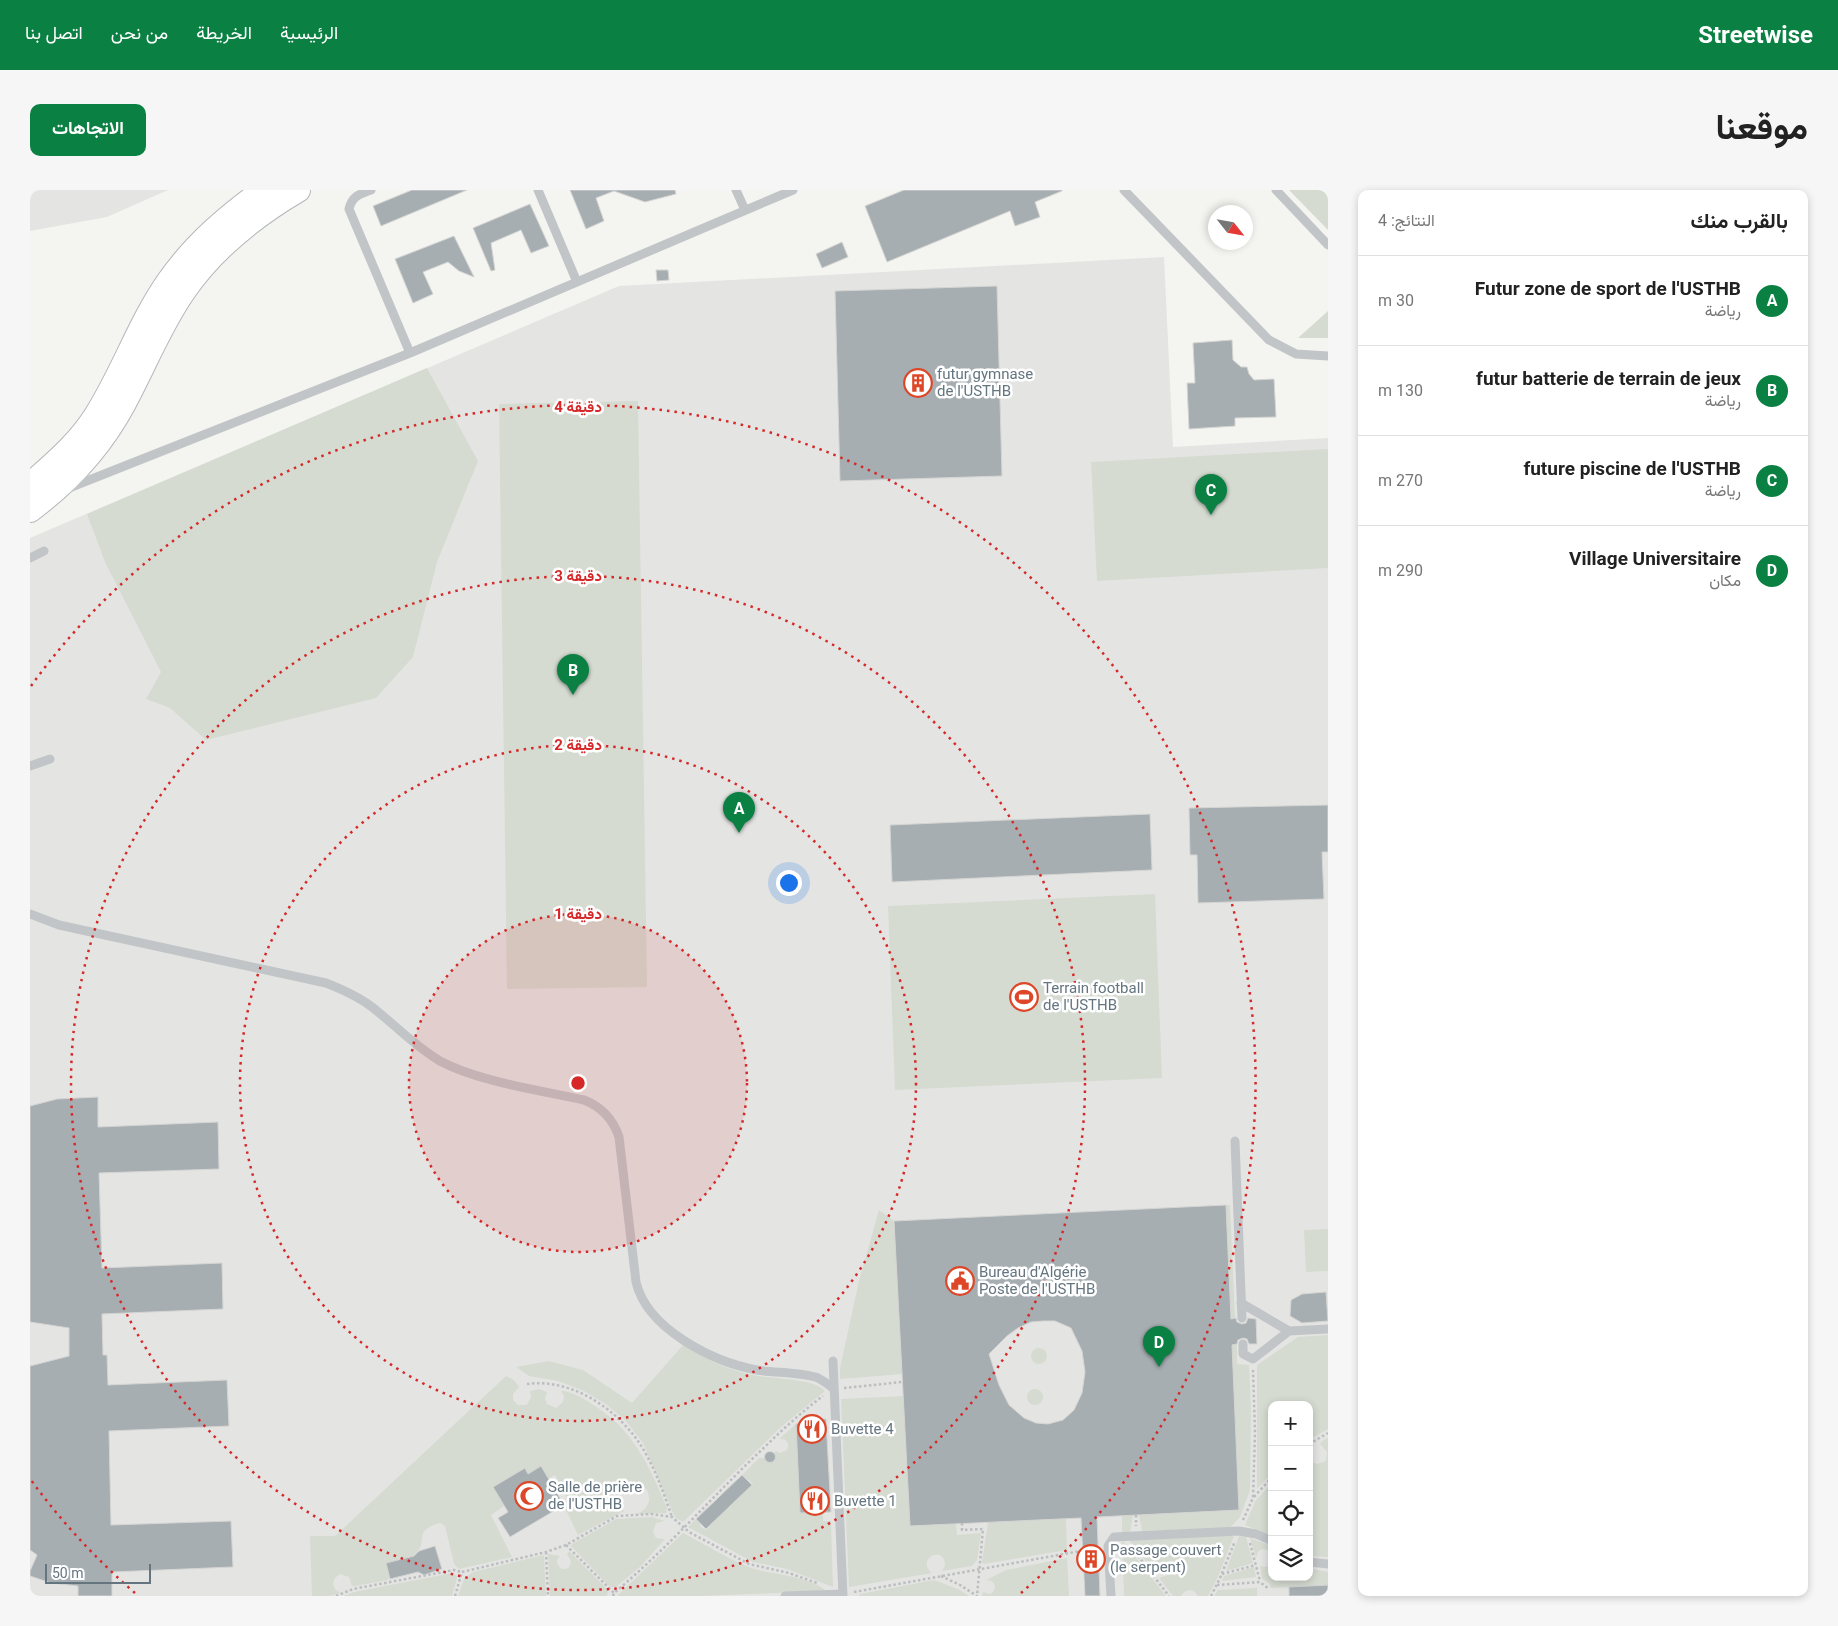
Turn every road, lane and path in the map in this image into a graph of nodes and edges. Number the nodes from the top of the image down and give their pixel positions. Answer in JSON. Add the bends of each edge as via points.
{"nodes":[{"id":1,"x":264,"y":190,"type":"edge"},
{"id":2,"x":298,"y":190,"type":"edge"},
{"id":3,"x":371,"y":190,"type":"edge"},
{"id":4,"x":538,"y":190,"type":"edge"},
{"id":5,"x":736,"y":190,"type":"edge"},
{"id":6,"x":793,"y":190,"type":"edge"},
{"id":7,"x":1124,"y":190,"type":"edge"},
{"id":8,"x":1276,"y":190,"type":"edge"},
{"id":9,"x":745,"y":210,"type":"junction"},
{"id":10,"x":1328,"y":245,"type":"edge"},
{"id":11,"x":577,"y":282,"type":"junction"},
{"id":12,"x":410,"y":353,"type":"junction"},
{"id":13,"x":1328,"y":356,"type":"edge"},
{"id":14,"x":40,"y":490,"type":"edge"},
{"id":15,"x":30,"y":510,"type":"edge"},
{"id":16,"x":44,"y":551,"type":"dead end"},
{"id":17,"x":30,"y":558,"type":"edge"},
{"id":18,"x":50,"y":759,"type":"dead end"},
{"id":19,"x":30,"y":766,"type":"edge"},
{"id":20,"x":30,"y":914,"type":"edge"},
{"id":21,"x":1235,"y":1141,"type":"dead end"},
{"id":22,"x":1241,"y":1303,"type":"junction"},
{"id":23,"x":1242,"y":1318,"type":"dead end"},
{"id":24,"x":1328,"y":1329,"type":"edge"},
{"id":25,"x":1288,"y":1331,"type":"junction"},
{"id":26,"x":1243,"y":1344,"type":"dead end"},
{"id":27,"x":1253,"y":1359,"type":"junction"},
{"id":28,"x":833,"y":1361,"type":"dead end"},
{"id":29,"x":902,"y":1382,"type":"dead end"},
{"id":30,"x":527,"y":1384,"type":"dead end"},
{"id":31,"x":834,"y":1389,"type":"junction"},
{"id":32,"x":1328,"y":1433,"type":"edge"},
{"id":33,"x":1313,"y":1442,"type":"edge"},
{"id":34,"x":1268,"y":1482,"type":"edge"},
{"id":35,"x":1253,"y":1498,"type":"junction"},
{"id":36,"x":672,"y":1517,"type":"junction"},
{"id":37,"x":962,"y":1523,"type":"dead end"},
{"id":38,"x":683,"y":1528,"type":"junction"},
{"id":39,"x":1243,"y":1531,"type":"junction"},
{"id":40,"x":1122,"y":1536,"type":"junction"},
{"id":41,"x":1268,"y":1540,"type":"edge"},
{"id":42,"x":566,"y":1545,"type":"junction"},
{"id":43,"x":1108,"y":1546,"type":"junction"},
{"id":44,"x":546,"y":1552,"type":"junction"},
{"id":45,"x":1313,"y":1562,"type":"edge"},
{"id":46,"x":1328,"y":1564,"type":"edge"},
{"id":47,"x":1256,"y":1565,"type":"junction"},
{"id":48,"x":978,"y":1569,"type":"junction"},
{"id":49,"x":462,"y":1572,"type":"junction"},
{"id":50,"x":1222,"y":1574,"type":"junction"},
{"id":51,"x":939,"y":1576,"type":"junction"},
{"id":52,"x":1260,"y":1582,"type":"junction"},
{"id":53,"x":1217,"y":1585,"type":"junction"},
{"id":54,"x":1268,"y":1588,"type":"dead end"},
{"id":55,"x":613,"y":1594,"type":"edge"},
{"id":56,"x":845,"y":1595,"type":"edge"},
{"id":57,"x":336,"y":1596,"type":"edge"},
{"id":58,"x":455,"y":1596,"type":"edge"},
{"id":59,"x":548,"y":1596,"type":"edge"},
{"id":60,"x":785,"y":1596,"type":"edge"},
{"id":61,"x":977,"y":1596,"type":"edge"},
{"id":62,"x":1111,"y":1596,"type":"edge"},
{"id":63,"x":1169,"y":1596,"type":"edge"},
{"id":64,"x":1211,"y":1596,"type":"edge"}],
"edges":[{"from":1,"to":14,"type":"main road","via":[[224,221],[169,281],[96,415]]},
{"from":2,"to":14,"type":"main road","via":[[243,226],[204,264],[161,327],[109,430],[80,466]]},
{"from":3,"to":12,"type":"lane","via":[[356,196],[349,209]]},
{"from":4,"to":11,"type":"lane"},
{"from":5,"to":9,"type":"lane"},
{"from":6,"to":9,"type":"lane"},
{"from":7,"to":13,"type":"lane","via":[[1269,340],[1296,354]]},
{"from":8,"to":10,"type":"lane"},
{"from":9,"to":11,"type":"lane"},
{"from":11,"to":12,"type":"lane"},
{"from":12,"to":14,"type":"lane"},
{"from":14,"to":15,"type":"main road"},
{"from":16,"to":17,"type":"lane"},
{"from":18,"to":19,"type":"lane"},
{"from":20,"to":31,"type":"lane","via":[[59,925],[341,989],[366,1003],[414,1043],[454,1068],[593,1103],[607,1114],[619,1136],[636,1282],[650,1311],[686,1342],[713,1356],[758,1370],[816,1378]]},
{"from":21,"to":22,"type":"lane"},
{"from":22,"to":23,"type":"lane"},
{"from":22,"to":25,"type":"lane"},
{"from":24,"to":25,"type":"lane"},
{"from":25,"to":27,"type":"lane"},
{"from":26,"to":27,"type":"lane","via":[[1243,1354]]},
{"from":27,"to":35,"type":"path"},
{"from":28,"to":31,"type":"lane"},
{"from":29,"to":31,"type":"path"},
{"from":30,"to":36,"type":"path","via":[[540,1382],[575,1391],[600,1404],[625,1426],[650,1462]]},
{"from":31,"to":38,"type":"path","via":[[786,1426]]},
{"from":31,"to":56,"type":"lane"},
{"from":32,"to":33,"type":"path"},
{"from":34,"to":35,"type":"path"},
{"from":35,"to":39,"type":"path"},
{"from":36,"to":38,"type":"path"},
{"from":36,"to":42,"type":"path","via":[[651,1514],[617,1516]]},
{"from":37,"to":48,"type":"path","via":[[962,1530],[983,1529]]},
{"from":38,"to":55,"type":"path"},
{"from":38,"to":56,"type":"path","via":[[754,1566],[796,1575]]},
{"from":39,"to":40,"type":"lane"},
{"from":39,"to":41,"type":"lane"},
{"from":39,"to":47,"type":"path"},
{"from":39,"to":50,"type":"path"},
{"from":40,"to":43,"type":"lane","via":[[1111,1540]]},
{"from":40,"to":63,"type":"path"},
{"from":42,"to":44,"type":"path"},
{"from":42,"to":55,"type":"path"},
{"from":43,"to":48,"type":"path"},
{"from":43,"to":62,"type":"lane"},
{"from":44,"to":49,"type":"path"},
{"from":44,"to":59,"type":"path"},
{"from":45,"to":46,"type":"lane"},
{"from":47,"to":50,"type":"path"},
{"from":47,"to":52,"type":"path"},
{"from":48,"to":51,"type":"path"},
{"from":48,"to":61,"type":"path"},
{"from":49,"to":57,"type":"path","via":[[454,1570],[353,1589]]},
{"from":49,"to":58,"type":"path"},
{"from":50,"to":53,"type":"path"},
{"from":51,"to":56,"type":"path","via":[[856,1590]]},
{"from":51,"to":61,"type":"path","via":[[960,1584]]},
{"from":52,"to":53,"type":"path"},
{"from":52,"to":54,"type":"path"},
{"from":53,"to":64,"type":"path"},
{"from":56,"to":60,"type":"lane"}]}
